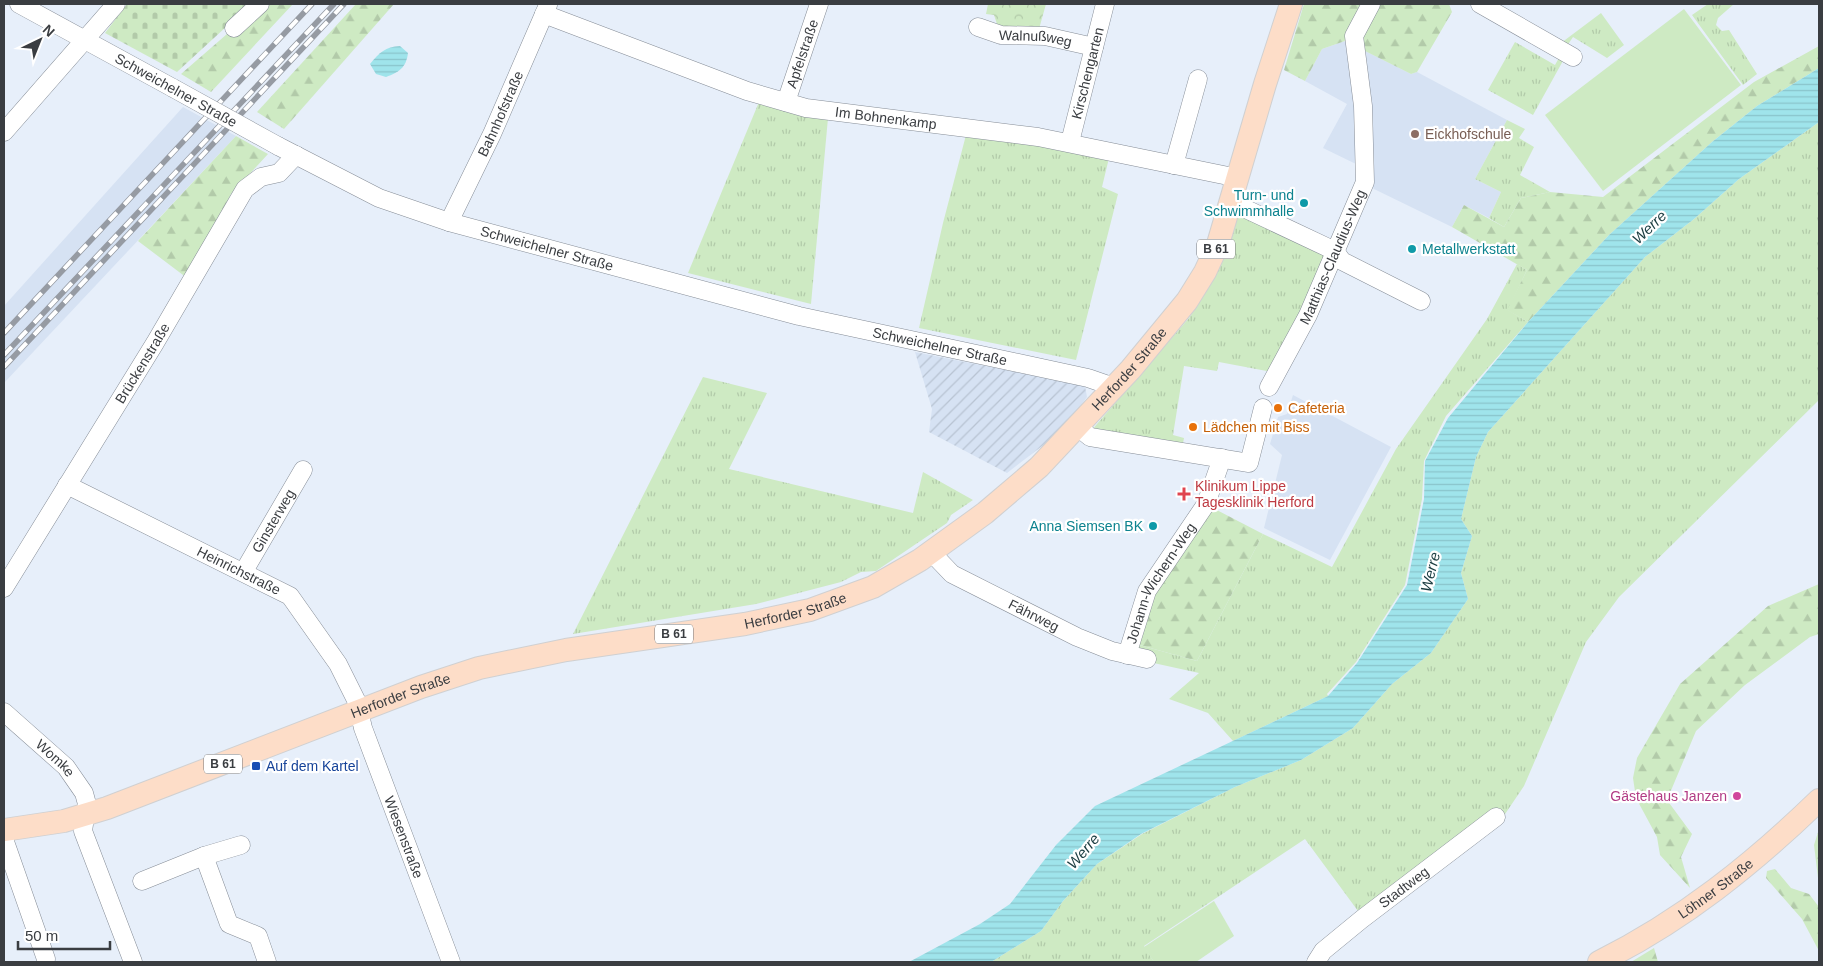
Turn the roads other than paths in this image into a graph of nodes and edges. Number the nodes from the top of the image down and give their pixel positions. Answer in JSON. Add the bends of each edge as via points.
{"nodes":[{"id":1,"x":19,"y":4,"type":"edge"},
{"id":2,"x":116,"y":4,"type":"edge"},
{"id":3,"x":260,"y":4,"type":"edge"},
{"id":4,"x":819,"y":4,"type":"edge"},
{"id":5,"x":1105,"y":4,"type":"edge"},
{"id":6,"x":1291,"y":4,"type":"edge"},
{"id":7,"x":1371,"y":4,"type":"edge"},
{"id":8,"x":1489,"y":6,"type":"edge"},
{"id":9,"x":546,"y":9,"type":"edge"},
{"id":10,"x":234,"y":28,"type":"dead end"},
{"id":11,"x":978,"y":28,"type":"dead end"},
{"id":12,"x":85,"y":39,"type":"junction"},
{"id":13,"x":1094,"y":47,"type":"junction"},
{"id":14,"x":1572,"y":56,"type":"dead end"},
{"id":15,"x":1198,"y":79,"type":"dead end"},
{"id":16,"x":786,"y":102,"type":"junction"},
{"id":17,"x":4,"y":132,"type":"edge"},
{"id":18,"x":1070,"y":142,"type":"junction"},
{"id":19,"x":296,"y":155,"type":"junction"},
{"id":20,"x":1174,"y":165,"type":"junction"},
{"id":21,"x":1238,"y":178,"type":"junction"},
{"id":22,"x":1231,"y":202,"type":"junction"},
{"id":23,"x":449,"y":222,"type":"junction"},
{"id":24,"x":1335,"y":251,"type":"junction"},
{"id":25,"x":1421,"y":301,"type":"dead end"},
{"id":26,"x":1114,"y":387,"type":"junction"},
{"id":27,"x":1269,"y":387,"type":"dead end"},
{"id":28,"x":1263,"y":408,"type":"dead end"},
{"id":29,"x":1084,"y":432,"type":"junction"},
{"id":30,"x":1222,"y":458,"type":"junction"},
{"id":31,"x":303,"y":470,"type":"dead end"},
{"id":32,"x":67,"y":485,"type":"junction"},
{"id":33,"x":931,"y":552,"type":"junction"},
{"id":34,"x":244,"y":572,"type":"junction"},
{"id":35,"x":4,"y":588,"type":"edge"},
{"id":36,"x":1127,"y":655,"type":"junction"},
{"id":37,"x":1147,"y":659,"type":"dead end"},
{"id":38,"x":360,"y":711,"type":"junction"},
{"id":39,"x":4,"y":712,"type":"edge"},
{"id":40,"x":1819,"y":800,"type":"edge"},
{"id":41,"x":86,"y":815,"type":"junction"},
{"id":42,"x":1496,"y":817,"type":"dead end"},
{"id":43,"x":4,"y":830,"type":"edge"},
{"id":44,"x":4,"y":839,"type":"edge"},
{"id":45,"x":241,"y":846,"type":"dead end"},
{"id":46,"x":204,"y":856,"type":"junction"},
{"id":47,"x":142,"y":881,"type":"dead end"},
{"id":48,"x":46,"y":959,"type":"dead end"},
{"id":49,"x":133,"y":962,"type":"edge"},
{"id":50,"x":267,"y":962,"type":"edge"},
{"id":51,"x":451,"y":962,"type":"edge"},
{"id":52,"x":1316,"y":962,"type":"edge"},
{"id":53,"x":1599,"y":962,"type":"edge"}],
"edges":[{"from":1,"to":12,"type":"street","name":"Schweichelner Straße"},
{"from":2,"to":12,"type":"street"},
{"from":3,"to":10,"type":"street"},
{"from":4,"to":16,"type":"street","name":"Apfelstraße"},
{"from":5,"to":13,"type":"street","name":"Kirschengarten"},
{"from":6,"to":21,"type":"main road","name":"Herforder Straße","number":"B 61","via":[[1264,84]]},
{"from":7,"to":24,"type":"street","name":"Matthias-Claudius-Weg","via":[[1354,36],[1362,106],[1365,182]]},
{"from":8,"to":14,"type":"street"},
{"from":9,"to":16,"type":"street","name":"Im Bohnenkamp","via":[[747,91]]},
{"from":9,"to":23,"type":"street","name":"Bahnhofstraße","via":[[488,143]]},
{"from":11,"to":13,"type":"street","name":"Walnußweg","via":[[1001,35],[1045,36]]},
{"from":12,"to":17,"type":"street"},
{"from":12,"to":19,"type":"street","name":"Schweichelner Straße","bridge":true},
{"from":13,"to":18,"type":"street","name":"Kirschengarten"},
{"from":15,"to":20,"type":"street"},
{"from":16,"to":18,"type":"street","name":"Im Bohnenkamp","via":[[828,112]]},
{"from":18,"to":20,"type":"street","name":"Im Bohnenkamp"},
{"from":19,"to":23,"type":"street","name":"Schweichelner Straße","via":[[379,198]]},
{"from":19,"to":32,"type":"street","name":"Brückenstraße","via":[[279,173],[261,177],[245,189]]},
{"from":20,"to":21,"type":"street","name":"Im Bohnenkamp"},
{"from":21,"to":22,"type":"main road","name":"Herforder Straße","number":"B 61"},
{"from":22,"to":24,"type":"street"},
{"from":22,"to":26,"type":"main road","name":"Herforder Straße","number":"B 61","via":[[1218,244],[1196,286],[1164,330]]},
{"from":23,"to":26,"type":"street","name":"Schweichelner Straße","via":[[799,316],[1088,378]]},
{"from":24,"to":25,"type":"street","via":[[1342,261]]},
{"from":24,"to":27,"type":"street","name":"Matthias-Claudius-Weg","via":[[1308,315]]},
{"from":26,"to":29,"type":"main road","name":"Herforder Straße","number":"B 61"},
{"from":28,"to":30,"type":"street","via":[[1249,463]]},
{"from":29,"to":30,"type":"street"},
{"from":29,"to":33,"type":"main road","name":"Herforder Straße","number":"B 61"},
{"from":30,"to":36,"type":"street","name":"Johann-Wichern-Weg","via":[[1206,504],[1147,591]]},
{"from":31,"to":34,"type":"street","name":"Ginsterweg"},
{"from":32,"to":34,"type":"street","name":"Heinrichstraße"},
{"from":32,"to":35,"type":"street","name":"Brückenstraße"},
{"from":33,"to":36,"type":"street","name":"Fährweg","via":[[952,574],[1077,637]]},
{"from":33,"to":38,"type":"main road","name":"Herforder Straße","number":"B 61","via":[[874,587],[810,610],[745,624],[525,657],[420,687]]},
{"from":34,"to":38,"type":"street","name":"Heinrichstraße","via":[[290,596],[338,664]]},
{"from":36,"to":37,"type":"street","name":"Fährweg"},
{"from":38,"to":41,"type":"main road","name":"Herforder Straße","number":"B 61"},
{"from":38,"to":51,"type":"street","name":"Wiesenstraße","via":[[363,728]]},
{"from":39,"to":41,"type":"street","name":"Womke","via":[[66,767],[84,794]]},
{"from":40,"to":53,"type":"main road","name":"Löhner Straße","via":[[1727,882],[1649,934]]},
{"from":41,"to":43,"type":"main road","name":"Herforder Straße","number":"B 61"},
{"from":41,"to":49,"type":"street","name":"Womke","via":[[83,831]]},
{"from":42,"to":52,"type":"street","name":"Stadtweg","via":[[1362,919],[1324,951]]},
{"from":44,"to":48,"type":"street"},
{"from":45,"to":46,"type":"street"},
{"from":46,"to":47,"type":"street"},
{"from":46,"to":50,"type":"street","via":[[228,924],[258,936]]}]}
